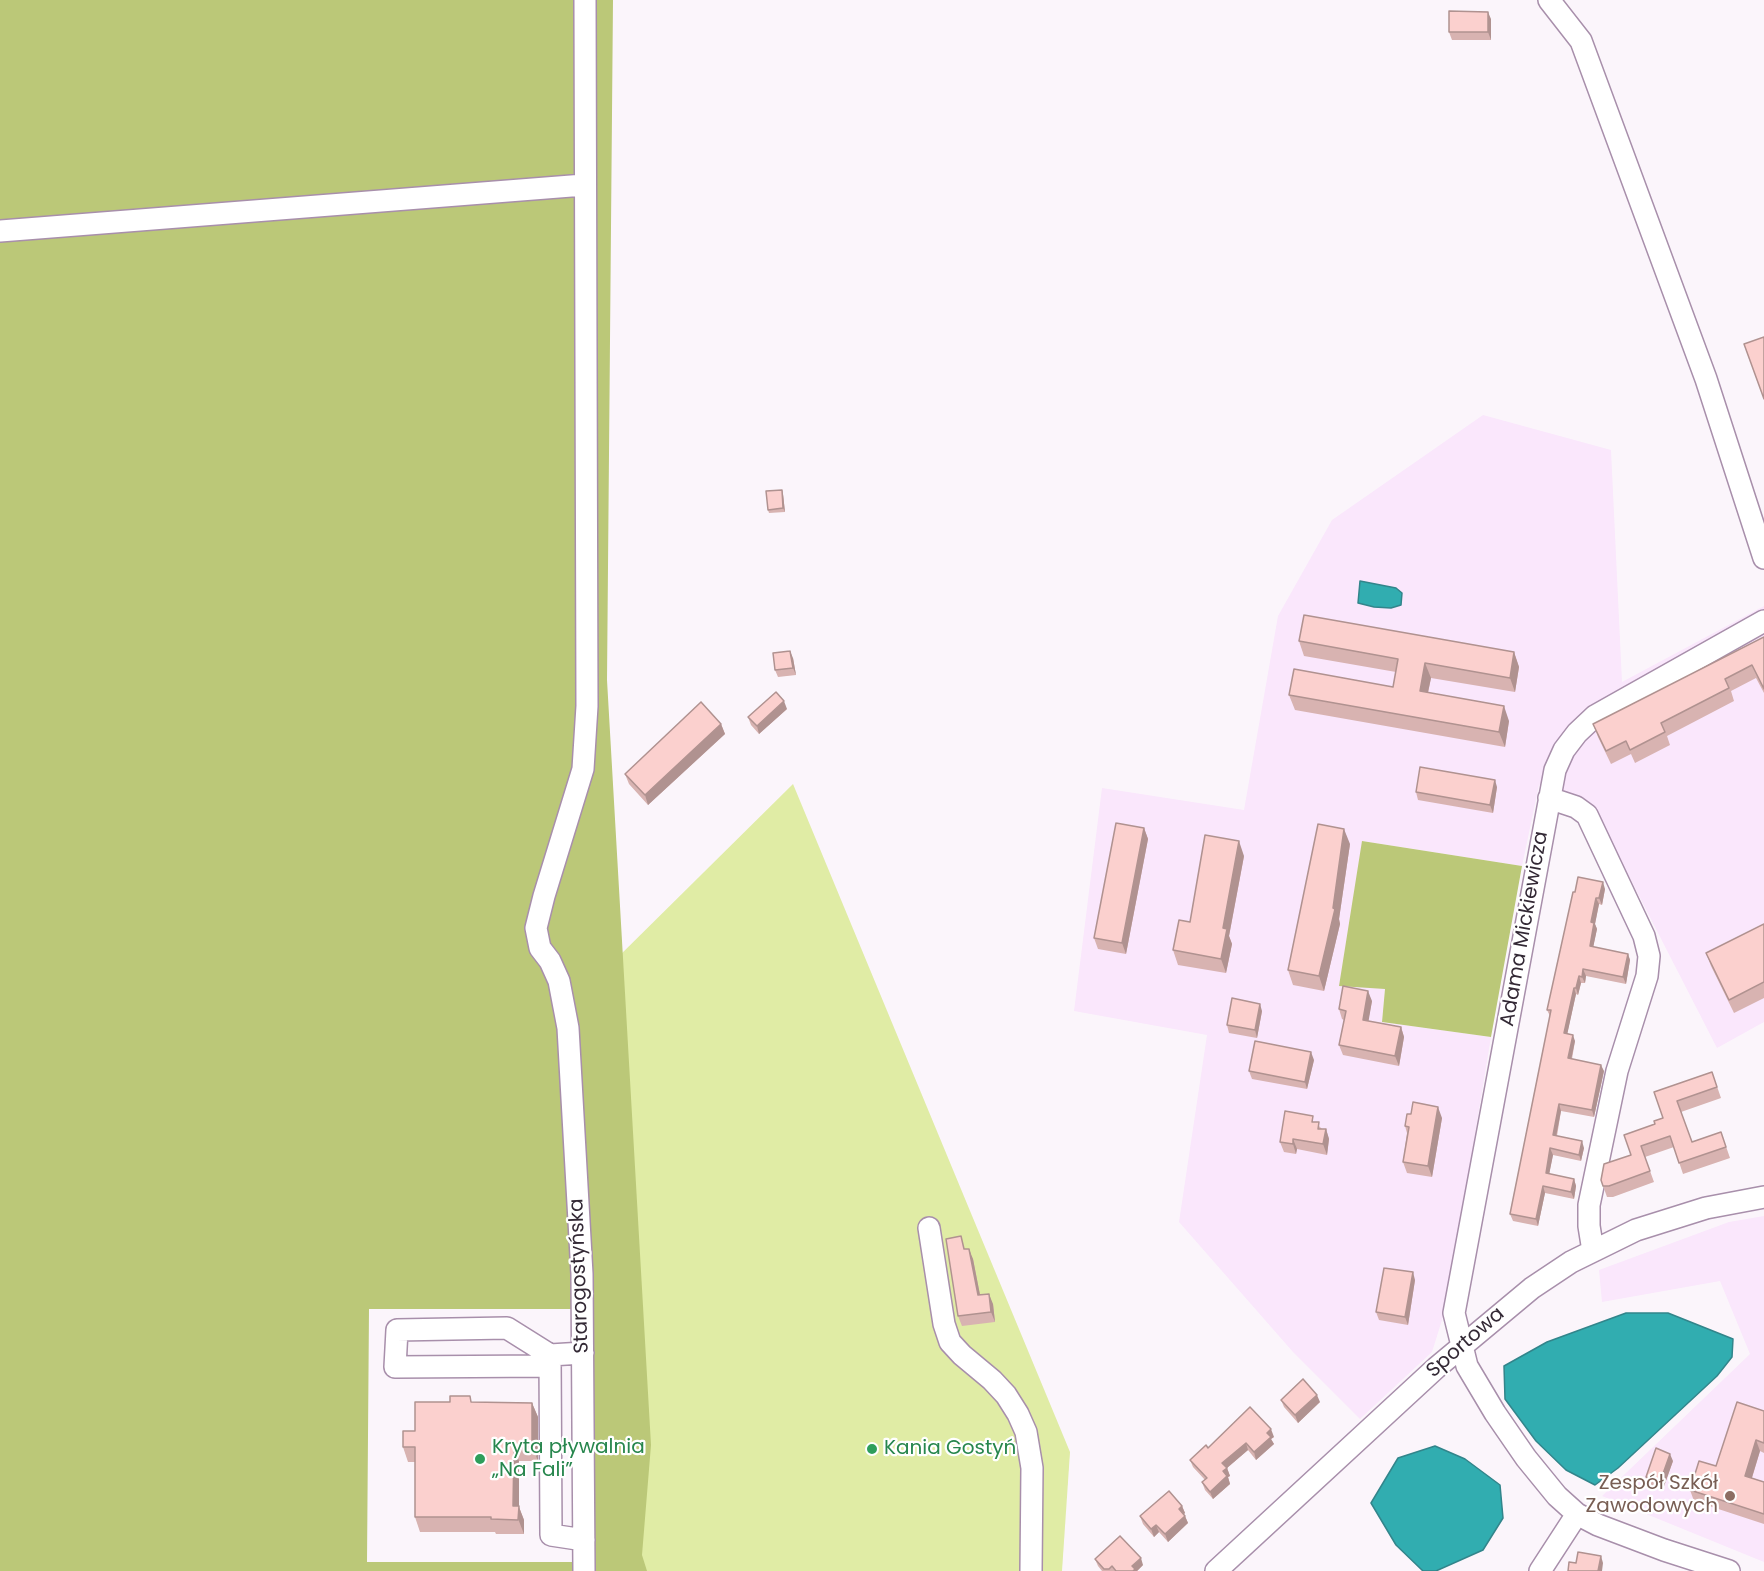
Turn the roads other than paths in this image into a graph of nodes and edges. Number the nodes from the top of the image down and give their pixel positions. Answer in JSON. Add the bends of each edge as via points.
{"nodes":[{"id":1,"x":585,"y":0,"type":"edge"},
{"id":2,"x":1549,"y":0,"type":"edge"},
{"id":3,"x":584,"y":185,"type":"junction"},
{"id":4,"x":0,"y":231,"type":"edge"},
{"id":5,"x":1764,"y":558,"type":"edge"},
{"id":6,"x":1764,"y":621,"type":"edge"},
{"id":7,"x":1549,"y":798,"type":"junction"},
{"id":8,"x":1764,"y":1197,"type":"edge"},
{"id":9,"x":929,"y":1228,"type":"dead end"},
{"id":10,"x":1593,"y":1251,"type":"junction"},
{"id":11,"x":1462,"y":1346,"type":"junction"},
{"id":12,"x":583,"y":1353,"type":"junction"},
{"id":13,"x":549,"y":1360,"type":"junction"},
{"id":14,"x":1577,"y":1514,"type":"junction"},
{"id":15,"x":584,"y":1540,"type":"junction"},
{"id":16,"x":1664,"y":1561,"type":"edge"},
{"id":17,"x":584,"y":1571,"type":"edge"},
{"id":18,"x":1031,"y":1571,"type":"edge"},
{"id":19,"x":1216,"y":1571,"type":"edge"},
{"id":20,"x":1540,"y":1571,"type":"edge"},
{"id":21,"x":1730,"y":1571,"type":"edge"}],
"edges":[{"from":1,"to":3,"type":"street","name":"Starogostyńska"},
{"from":2,"to":5,"type":"street","via":[[1581,41],[1706,378]]},
{"from":3,"to":4,"type":"street"},
{"from":3,"to":12,"type":"street","name":"Starogostyńska","via":[[587,706],[583,769],[536,928],[540,948],[559,981],[568,1028]]},
{"from":6,"to":7,"type":"street","name":"Adama Mickiewicza","via":[[1595,716],[1564,750]]},
{"from":7,"to":10,"type":"street","via":[[1587,815],[1644,936],[1649,956],[1647,976],[1617,1071],[1590,1205]]},
{"from":7,"to":11,"type":"street","name":"Adama Mickiewicza","via":[[1454,1313]]},
{"from":8,"to":10,"type":"street","name":"Sportowa","via":[[1669,1218]]},
{"from":9,"to":18,"type":"street","via":[[950,1342],[1006,1395],[1026,1432],[1032,1468]]},
{"from":10,"to":11,"type":"street","name":"Sportowa","via":[[1532,1288]]},
{"from":11,"to":14,"type":"street","name":"Adama Mickiewicza","via":[[1467,1365],[1495,1413],[1532,1466]]},
{"from":11,"to":19,"type":"street","name":"Sportowa"},
{"from":12,"to":13,"type":"street"},
{"from":12,"to":15,"type":"street","name":"Starogostyńska"},
{"from":13,"to":13,"type":"street","via":[[507,1328],[397,1330],[395,1367]]},
{"from":13,"to":15,"type":"street","via":[[551,1535]]},
{"from":14,"to":16,"type":"street","name":"Adama Mickiewicza"},
{"from":14,"to":20,"type":"street"},
{"from":15,"to":17,"type":"street","name":"Starogostyńska"},
{"from":16,"to":21,"type":"street","name":"Adama Mickiewicza"}]}
